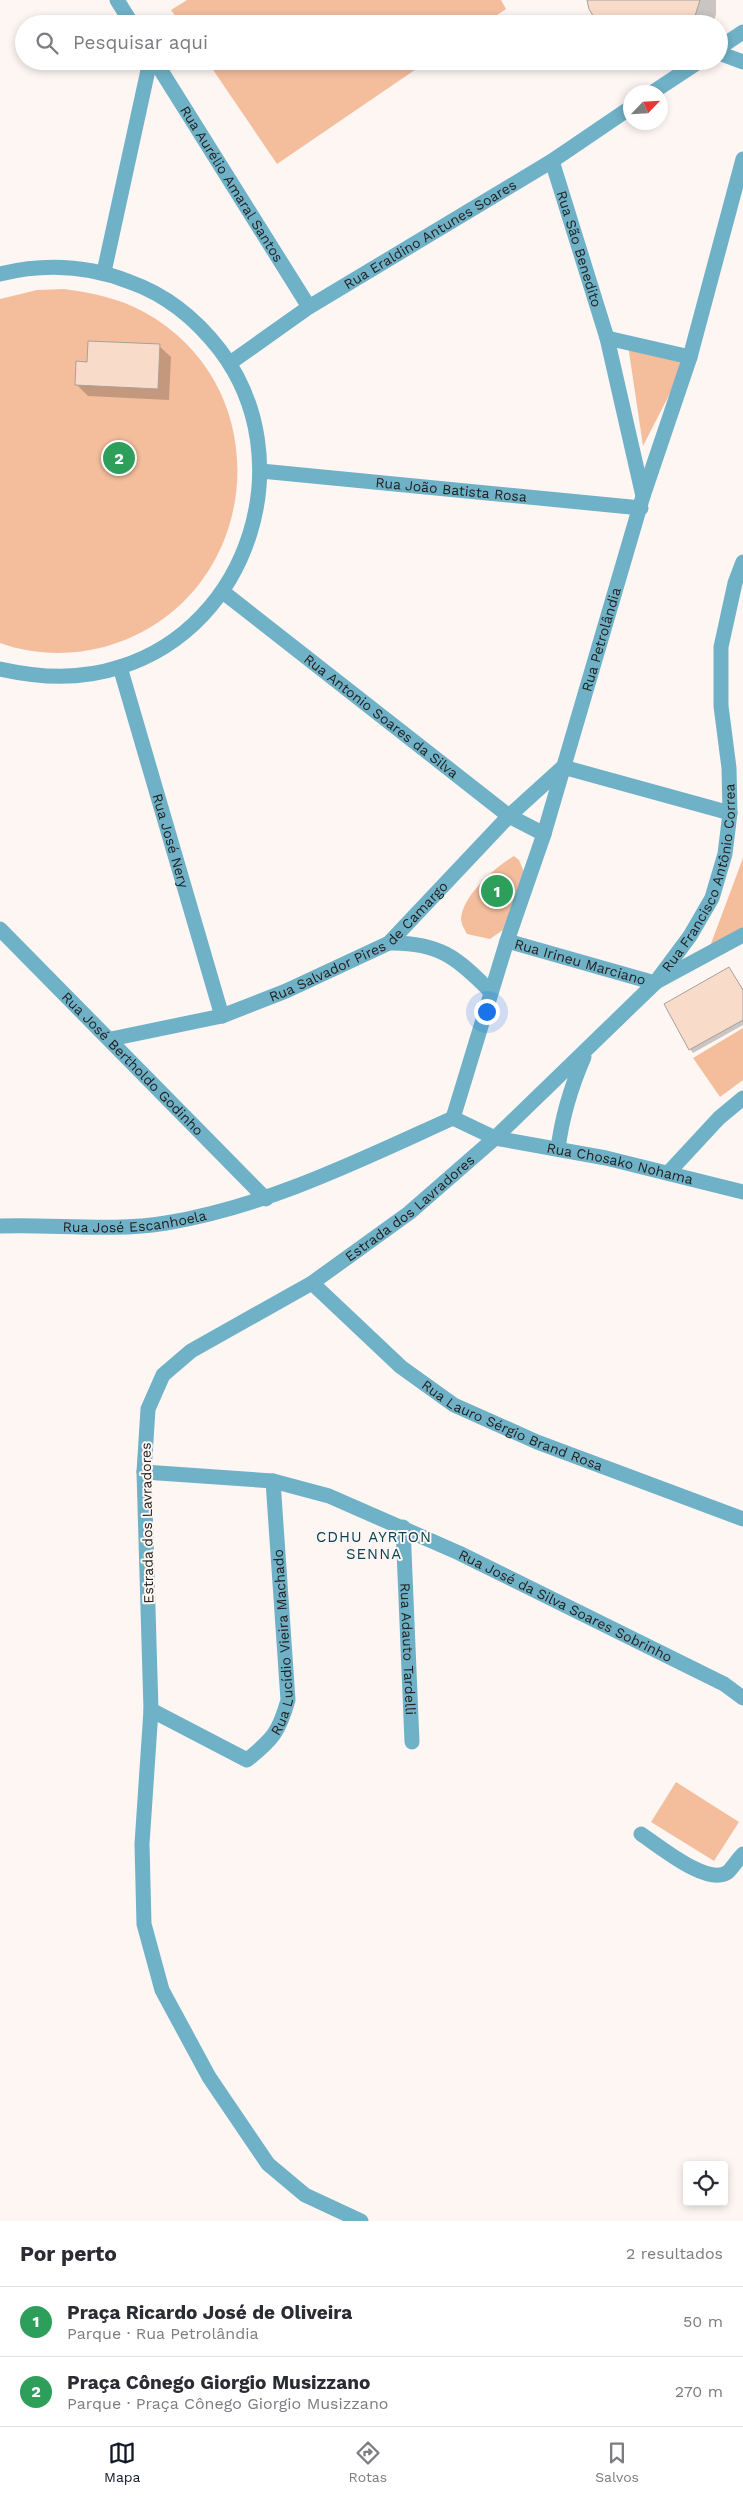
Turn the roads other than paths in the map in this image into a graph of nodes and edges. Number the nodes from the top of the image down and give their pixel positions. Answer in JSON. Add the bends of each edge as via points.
{"nodes":[{"id":1,"x":117,"y":0,"type":"edge"},
{"id":2,"x":126,"y":15,"type":"edge"},
{"id":3,"x":743,"y":32,"type":"edge"},
{"id":4,"x":728,"y":42,"type":"edge"},
{"id":5,"x":728,"y":56,"type":"edge"},
{"id":6,"x":743,"y":62,"type":"edge"},
{"id":7,"x":148,"y":70,"type":"edge"},
{"id":8,"x":162,"y":70,"type":"edge"},
{"id":9,"x":686,"y":70,"type":"edge"},
{"id":10,"x":664,"y":85,"type":"edge"},
{"id":11,"x":623,"y":113,"type":"edge"},
{"id":12,"x":743,"y":159,"type":"edge"},
{"id":13,"x":552,"y":161,"type":"junction"},
{"id":14,"x":104,"y":272,"type":"junction"},
{"id":15,"x":0,"y":274,"type":"edge"},
{"id":16,"x":309,"y":307,"type":"junction"},
{"id":17,"x":607,"y":338,"type":"junction"},
{"id":18,"x":690,"y":357,"type":"junction"},
{"id":19,"x":230,"y":363,"type":"junction"},
{"id":20,"x":261,"y":470,"type":"junction"},
{"id":21,"x":642,"y":502,"type":"junction"},
{"id":22,"x":743,"y":562,"type":"edge"},
{"id":23,"x":223,"y":592,"type":"junction"},
{"id":24,"x":120,"y":667,"type":"junction"},
{"id":25,"x":0,"y":669,"type":"edge"},
{"id":26,"x":563,"y":767,"type":"junction"},
{"id":27,"x":736,"y":769,"type":"edge"},
{"id":28,"x":730,"y":813,"type":"junction"},
{"id":29,"x":509,"y":816,"type":"junction"},
{"id":30,"x":544,"y":834,"type":"junction"},
{"id":31,"x":0,"y":929,"type":"edge"},
{"id":32,"x":743,"y":935,"type":"edge"},
{"id":33,"x":507,"y":941,"type":"junction"},
{"id":34,"x":389,"y":943,"type":"junction"},
{"id":35,"x":655,"y":983,"type":"junction"},
{"id":36,"x":491,"y":992,"type":"junction"},
{"id":37,"x":222,"y":1016,"type":"junction"},
{"id":38,"x":111,"y":1039,"type":"junction"},
{"id":39,"x":585,"y":1052,"type":"junction"},
{"id":40,"x":743,"y":1098,"type":"edge"},
{"id":41,"x":453,"y":1118,"type":"junction"},
{"id":42,"x":495,"y":1138,"type":"junction"},
{"id":43,"x":558,"y":1149,"type":"junction"},
{"id":44,"x":668,"y":1173,"type":"junction"},
{"id":45,"x":743,"y":1192,"type":"edge"},
{"id":46,"x":266,"y":1199,"type":"junction"},
{"id":47,"x":0,"y":1226,"type":"edge"},
{"id":48,"x":312,"y":1283,"type":"junction"},
{"id":49,"x":144,"y":1472,"type":"junction"},
{"id":50,"x":273,"y":1481,"type":"junction"},
{"id":51,"x":743,"y":1519,"type":"edge"},
{"id":52,"x":403,"y":1527,"type":"junction"},
{"id":53,"x":743,"y":1698,"type":"edge"},
{"id":54,"x":151,"y":1710,"type":"junction"},
{"id":55,"x":412,"y":1742,"type":"dead end"},
{"id":56,"x":641,"y":1834,"type":"dead end"},
{"id":57,"x":743,"y":1854,"type":"edge"},
{"id":58,"x":361,"y":2221,"type":"edge"}],
"edges":[{"from":1,"to":2,"type":"street"},
{"from":3,"to":4,"type":"street"},
{"from":5,"to":6,"type":"street"},
{"from":7,"to":14,"type":"street"},
{"from":8,"to":16,"type":"street","name":"Rua Aurélio Amaral Santos"},
{"from":9,"to":10,"type":"street"},
{"from":11,"to":13,"type":"street","name":"Rua Eraldino Antunes Soares"},
{"from":12,"to":18,"type":"street","name":"Rua Petrolândia"},
{"from":13,"to":16,"type":"street","name":"Rua Eraldino Antunes Soares"},
{"from":13,"to":17,"type":"street","name":"Rua São Benedito"},
{"from":14,"to":15,"type":"street","via":[[52,266]]},
{"from":14,"to":19,"type":"street","via":[[148,288],[180,308],[207,333]]},
{"from":16,"to":19,"type":"street","name":"Rua Eraldino Antunes Soares"},
{"from":17,"to":18,"type":"street"},
{"from":17,"to":21,"type":"street","name":"Rua São Benedito"},
{"from":18,"to":21,"type":"street","name":"Rua Petrolândia"},
{"from":19,"to":20,"type":"street","via":[[247,397],[257,433]]},
{"from":20,"to":21,"type":"street","name":"Rua João Batista Rosa"},
{"from":20,"to":23,"type":"street","via":[[259,503],[252,534],[240,564]]},
{"from":21,"to":26,"type":"street","name":"Rua Petrolândia"},
{"from":22,"to":27,"type":"street","name":"Rua Francisco Antônio Correa","via":[[720,647],[721,706]]},
{"from":23,"to":24,"type":"street","via":[[201,618],[167,645]]},
{"from":23,"to":29,"type":"street","name":"Rua Antonio Soares da Silva"},
{"from":24,"to":25,"type":"street","via":[[60,677]]},
{"from":24,"to":37,"type":"street","name":"Rua José Nery"},
{"from":26,"to":28,"type":"street"},
{"from":26,"to":29,"type":"street","name":"Rua Salvador Pires de Camargo"},
{"from":26,"to":30,"type":"street","name":"Rua Petrolândia"},
{"from":27,"to":28,"type":"street","name":"Rua Francisco Antônio Correa"},
{"from":28,"to":35,"type":"street","name":"Rua Francisco Antônio Correa","via":[[725,854],[712,898],[690,936]]},
{"from":29,"to":30,"type":"street","name":"Rua Antonio Soares da Silva"},
{"from":29,"to":34,"type":"street","name":"Rua Salvador Pires de Camargo"},
{"from":30,"to":33,"type":"street","name":"Rua Petrolândia"},
{"from":31,"to":38,"type":"street","name":"Rua José Bertholdo Godinho"},
{"from":32,"to":35,"type":"street"},
{"from":33,"to":35,"type":"street","name":"Rua Irineu Marciano"},
{"from":33,"to":36,"type":"street","name":"Rua Petrolândia"},
{"from":34,"to":36,"type":"street","via":[[414,942],[438,948],[474,974]]},
{"from":34,"to":37,"type":"street","name":"Rua Salvador Pires de Camargo","via":[[286,991]]},
{"from":35,"to":39,"type":"street","name":"Estrada dos Lavradores"},
{"from":36,"to":41,"type":"street","name":"Rua Petrolândia"},
{"from":37,"to":38,"type":"street","name":"Rua Salvador Pires de Camargo"},
{"from":38,"to":46,"type":"street","name":"Rua José Bertholdo Godinho"},
{"from":39,"to":42,"type":"street","name":"Estrada dos Lavradores"},
{"from":39,"to":43,"type":"street","via":[[570,1090]]},
{"from":40,"to":44,"type":"street"},
{"from":41,"to":42,"type":"street","name":"Rua Chosako Nohama"},
{"from":41,"to":46,"type":"street","name":"Rua José Escanhoela"},
{"from":42,"to":43,"type":"street","name":"Rua Chosako Nohama"},
{"from":42,"to":48,"type":"street","name":"Estrada dos Lavradores","via":[[409,1213]]},
{"from":43,"to":44,"type":"street","name":"Rua Chosako Nohama"},
{"from":44,"to":45,"type":"street","name":"Rua Chosako Nohama"},
{"from":46,"to":47,"type":"street","name":"Rua José Escanhoela","via":[[166,1223],[109,1227]]},
{"from":48,"to":49,"type":"street","name":"Estrada dos Lavradores","via":[[191,1351],[163,1375],[148,1410]]},
{"from":48,"to":51,"type":"street","name":"Rua Lauro Sérgio Brand Rosa","via":[[401,1367],[454,1405],[537,1442]]},
{"from":49,"to":50,"type":"street","name":"Rua José da Silva Soares Sobrinho"},
{"from":49,"to":54,"type":"street","name":"Estrada dos Lavradores"},
{"from":50,"to":52,"type":"street","name":"Rua José da Silva Soares Sobrinho","via":[[329,1496]]},
{"from":50,"to":54,"type":"street","name":"Rua Lucídio Vieira Machado","via":[[288,1700],[280,1726],[268,1743],[247,1760]]},
{"from":52,"to":53,"type":"street","name":"Rua José da Silva Soares Sobrinho","via":[[724,1684]]},
{"from":52,"to":55,"type":"street","name":"Rua Adauto Tardelli"},
{"from":54,"to":58,"type":"street","name":"Estrada dos Lavradores","via":[[142,1844],[144,1924],[162,1990],[209,2077],[268,2164],[305,2195]]},
{"from":56,"to":57,"type":"street","via":[[693,1868],[714,1876],[727,1873]]}]}
